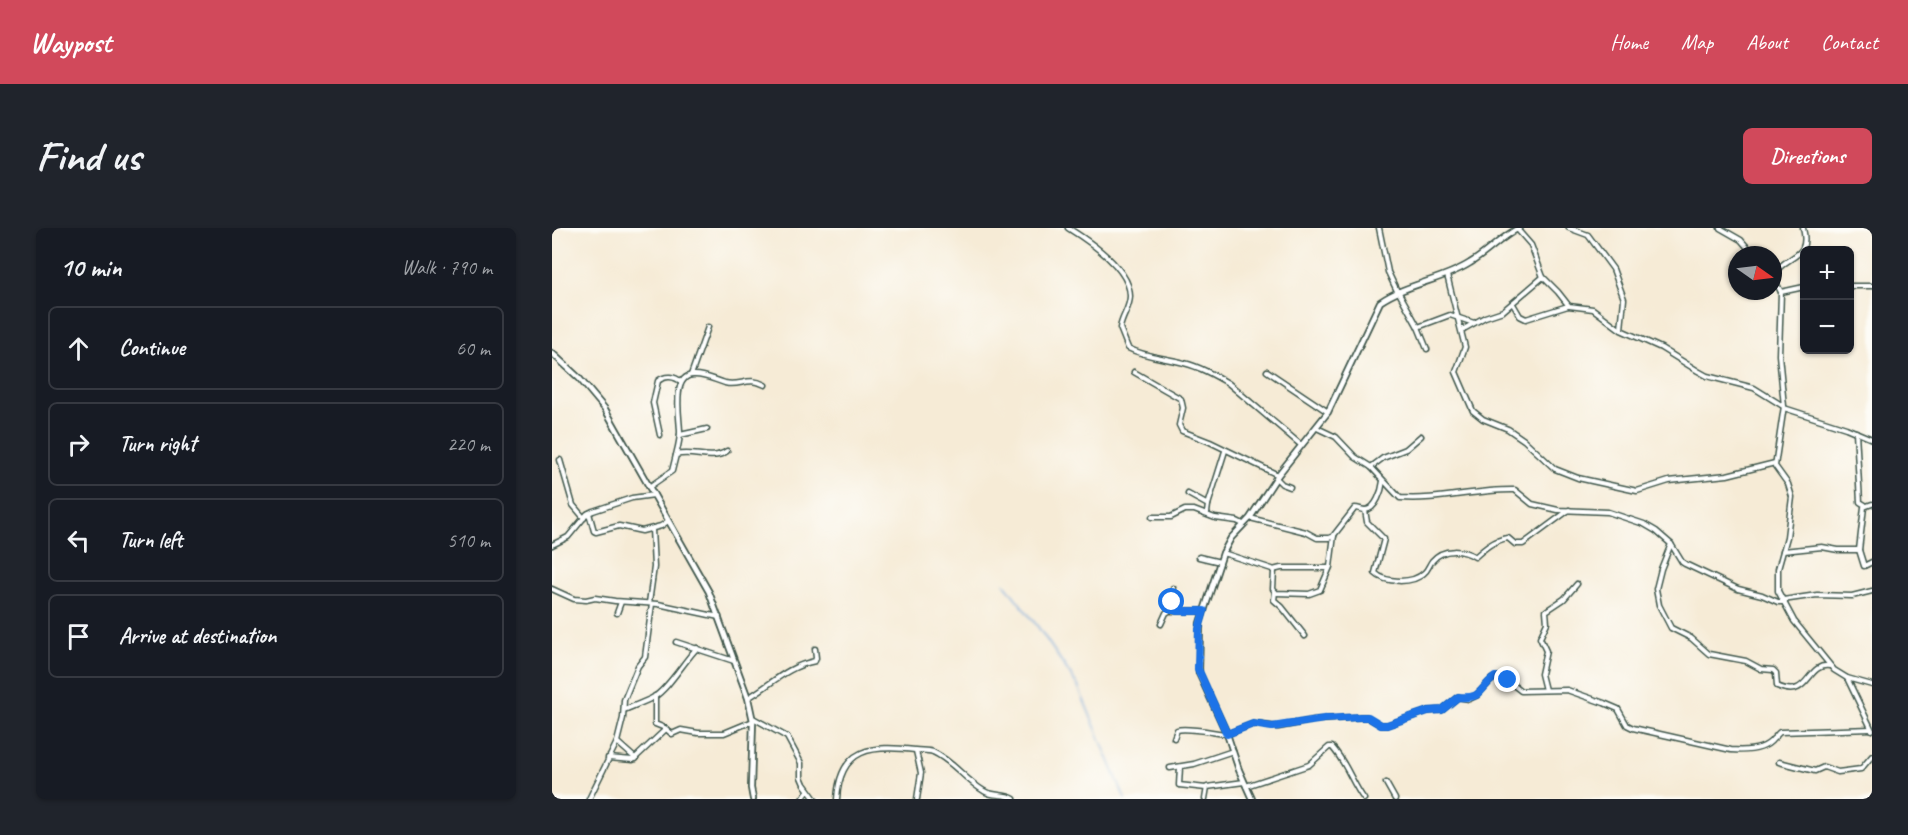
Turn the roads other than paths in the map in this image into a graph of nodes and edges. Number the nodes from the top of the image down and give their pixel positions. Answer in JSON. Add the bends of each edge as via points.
{"nodes":[{"id":1,"x":1068,"y":228,"type":"edge"},
{"id":2,"x":1379,"y":228,"type":"edge"},
{"id":3,"x":1518,"y":228,"type":"edge"},
{"id":4,"x":1569,"y":228,"type":"edge"},
{"id":5,"x":1720,"y":228,"type":"edge"},
{"id":6,"x":1803,"y":228,"type":"edge"},
{"id":7,"x":1747,"y":246,"type":"edge"},
{"id":8,"x":1782,"y":265,"type":"edge"},
{"id":9,"x":1447,"y":275,"type":"junction"},
{"id":10,"x":1543,"y":277,"type":"junction"},
{"id":11,"x":1854,"y":286,"type":"edge"},
{"id":12,"x":1872,"y":286,"type":"edge"},
{"id":13,"x":1800,"y":288,"type":"edge"},
{"id":14,"x":1397,"y":291,"type":"junction"},
{"id":15,"x":1782,"y":292,"type":"edge"},
{"id":16,"x":1781,"y":300,"type":"edge"},
{"id":17,"x":1513,"y":304,"type":"junction"},
{"id":18,"x":1569,"y":306,"type":"junction"},
{"id":19,"x":1457,"y":316,"type":"junction"},
{"id":20,"x":1474,"y":323,"type":"junction"},
{"id":21,"x":708,"y":327,"type":"dead end"},
{"id":22,"x":1419,"y":327,"type":"junction"},
{"id":23,"x":1462,"y":330,"type":"junction"},
{"id":24,"x":1621,"y":330,"type":"junction"},
{"id":25,"x":1427,"y":349,"type":"dead end"},
{"id":26,"x":552,"y":352,"type":"edge"},
{"id":27,"x":1267,"y":371,"type":"dead end"},
{"id":28,"x":1134,"y":372,"type":"dead end"},
{"id":29,"x":691,"y":375,"type":"junction"},
{"id":30,"x":681,"y":382,"type":"junction"},
{"id":31,"x":765,"y":386,"type":"dead end"},
{"id":32,"x":1784,"y":407,"type":"junction"},
{"id":33,"x":1328,"y":412,"type":"junction"},
{"id":34,"x":1317,"y":428,"type":"junction"},
{"id":35,"x":707,"y":429,"type":"dead end"},
{"id":36,"x":1856,"y":432,"type":"junction"},
{"id":37,"x":660,"y":435,"type":"dead end"},
{"id":38,"x":680,"y":435,"type":"junction"},
{"id":39,"x":1421,"y":436,"type":"dead end"},
{"id":40,"x":1872,"y":440,"type":"edge"},
{"id":41,"x":1301,"y":445,"type":"junction"},
{"id":42,"x":1216,"y":446,"type":"junction"},
{"id":43,"x":727,"y":451,"type":"dead end"},
{"id":44,"x":1225,"y":451,"type":"junction"},
{"id":45,"x":676,"y":455,"type":"junction"},
{"id":46,"x":1223,"y":457,"type":"junction"},
{"id":47,"x":560,"y":460,"type":"dead end"},
{"id":48,"x":1775,"y":463,"type":"junction"},
{"id":49,"x":1371,"y":466,"type":"junction"},
{"id":50,"x":1277,"y":476,"type":"junction"},
{"id":51,"x":1383,"y":481,"type":"junction"},
{"id":52,"x":649,"y":487,"type":"junction"},
{"id":53,"x":1290,"y":487,"type":"dead end"},
{"id":54,"x":1188,"y":494,"type":"dead end"},
{"id":55,"x":654,"y":495,"type":"junction"},
{"id":56,"x":1872,"y":504,"type":"edge"},
{"id":57,"x":1208,"y":505,"type":"junction"},
{"id":58,"x":1865,"y":505,"type":"junction"},
{"id":59,"x":1365,"y":510,"type":"junction"},
{"id":60,"x":1569,"y":510,"type":"junction"},
{"id":61,"x":589,"y":513,"type":"junction"},
{"id":62,"x":1207,"y":513,"type":"junction"},
{"id":63,"x":1152,"y":517,"type":"dead end"},
{"id":64,"x":584,"y":518,"type":"junction"},
{"id":65,"x":1250,"y":518,"type":"junction"},
{"id":66,"x":669,"y":521,"type":"junction"},
{"id":67,"x":1243,"y":525,"type":"junction"},
{"id":68,"x":652,"y":529,"type":"junction"},
{"id":69,"x":1334,"y":536,"type":"junction"},
{"id":70,"x":1671,"y":544,"type":"junction"},
{"id":71,"x":552,"y":545,"type":"edge"},
{"id":72,"x":1859,"y":550,"type":"junction"},
{"id":73,"x":1783,"y":551,"type":"junction"},
{"id":74,"x":1223,"y":553,"type":"junction"},
{"id":75,"x":1199,"y":557,"type":"dead end"},
{"id":76,"x":1220,"y":562,"type":"junction"},
{"id":77,"x":1872,"y":562,"type":"edge"},
{"id":78,"x":1329,"y":568,"type":"junction"},
{"id":79,"x":1273,"y":570,"type":"junction"},
{"id":80,"x":1577,"y":584,"type":"dead end"},
{"id":81,"x":1173,"y":588,"type":"dead end"},
{"id":82,"x":552,"y":589,"type":"edge"},
{"id":83,"x":1872,"y":591,"type":"edge"},
{"id":84,"x":1275,"y":592,"type":"junction"},
{"id":85,"x":1784,"y":601,"type":"junction"},
{"id":86,"x":621,"y":602,"type":"junction"},
{"id":87,"x":650,"y":604,"type":"junction"},
{"id":88,"x":1176,"y":611,"type":"junction"},
{"id":89,"x":1204,"y":611,"type":"junction"},
{"id":90,"x":617,"y":613,"type":"dead end"},
{"id":91,"x":719,"y":617,"type":"junction"},
{"id":92,"x":1161,"y":624,"type":"dead end"},
{"id":93,"x":1305,"y":636,"type":"dead end"},
{"id":94,"x":676,"y":642,"type":"dead end"},
{"id":95,"x":697,"y":648,"type":"junction"},
{"id":96,"x":815,"y":649,"type":"dead end"},
{"id":97,"x":734,"y":661,"type":"junction"},
{"id":98,"x":1831,"y":667,"type":"junction"},
{"id":99,"x":1847,"y":678,"type":"junction"},
{"id":100,"x":1872,"y":685,"type":"edge"},
{"id":101,"x":1545,"y":690,"type":"junction"},
{"id":102,"x":655,"y":696,"type":"junction"},
{"id":103,"x":748,"y":698,"type":"junction"},
{"id":104,"x":624,"y":710,"type":"junction"},
{"id":105,"x":753,"y":719,"type":"junction"},
{"id":106,"x":666,"y":729,"type":"junction"},
{"id":107,"x":1872,"y":730,"type":"edge"},
{"id":108,"x":1228,"y":734,"type":"junction"},
{"id":109,"x":1174,"y":738,"type":"dead end"},
{"id":110,"x":617,"y":742,"type":"junction"},
{"id":111,"x":915,"y":750,"type":"junction"},
{"id":112,"x":1233,"y":751,"type":"junction"},
{"id":113,"x":1872,"y":756,"type":"edge"},
{"id":114,"x":608,"y":758,"type":"junction"},
{"id":115,"x":636,"y":759,"type":"junction"},
{"id":116,"x":1779,"y":762,"type":"dead end"},
{"id":117,"x":1180,"y":767,"type":"junction"},
{"id":118,"x":1170,"y":768,"type":"dead end"},
{"id":119,"x":1386,"y":783,"type":"dead end"},
{"id":120,"x":1245,"y":784,"type":"junction"},
{"id":121,"x":1206,"y":788,"type":"junction"},
{"id":122,"x":808,"y":791,"type":"junction"},
{"id":123,"x":590,"y":799,"type":"edge"},
{"id":124,"x":753,"y":799,"type":"edge"},
{"id":125,"x":802,"y":799,"type":"edge"},
{"id":126,"x":815,"y":799,"type":"edge"},
{"id":127,"x":837,"y":799,"type":"edge"},
{"id":128,"x":917,"y":799,"type":"edge"},
{"id":129,"x":1014,"y":799,"type":"edge"},
{"id":130,"x":1205,"y":799,"type":"edge"},
{"id":131,"x":1252,"y":799,"type":"edge"},
{"id":132,"x":1364,"y":799,"type":"edge"},
{"id":133,"x":1395,"y":799,"type":"edge"}],
"edges":[{"from":1,"to":41,"type":"street","via":[[1104,254],[1126,280],[1130,300],[1120,328],[1128,348],[1185,363],[1218,377]]},
{"from":2,"to":14,"type":"street","via":[[1388,272]]},
{"from":3,"to":9,"type":"street","via":[[1470,264]]},
{"from":3,"to":10,"type":"street","via":[[1531,245]]},
{"from":4,"to":24,"type":"street","via":[[1588,235],[1613,269],[1624,299]]},
{"from":5,"to":7,"type":"street"},
{"from":6,"to":8,"type":"street","via":[[1803,250]]},
{"from":9,"to":14,"type":"street"},
{"from":9,"to":19,"type":"street"},
{"from":10,"to":17,"type":"street"},
{"from":10,"to":18,"type":"street"},
{"from":11,"to":12,"type":"street"},
{"from":13,"to":15,"type":"street"},
{"from":14,"to":22,"type":"street"},
{"from":14,"to":33,"type":"street","via":[[1378,306]]},
{"from":16,"to":32,"type":"street","via":[[1779,355]]},
{"from":17,"to":18,"type":"street","via":[[1521,318],[1526,319]]},
{"from":17,"to":20,"type":"street"},
{"from":18,"to":24,"type":"street","via":[[1593,309]]},
{"from":19,"to":20,"type":"street"},
{"from":19,"to":22,"type":"street","via":[[1441,317]]},
{"from":19,"to":23,"type":"street"},
{"from":20,"to":23,"type":"street"},
{"from":21,"to":29,"type":"street"},
{"from":22,"to":25,"type":"street"},
{"from":23,"to":48,"type":"street","via":[[1465,351],[1456,372],[1471,408],[1483,419],[1508,429],[1564,473],[1637,491],[1669,481],[1727,475]]},
{"from":24,"to":32,"type":"street","via":[[1707,376],[1754,388]]},
{"from":26,"to":52,"type":"street","via":[[606,410]]},
{"from":27,"to":33,"type":"street"},
{"from":28,"to":42,"type":"street","via":[[1181,399],[1180,430]]},
{"from":29,"to":30,"type":"street"},
{"from":29,"to":31,"type":"street","via":[[732,385],[747,381]]},
{"from":30,"to":37,"type":"street","via":[[673,377],[658,381],[653,403]]},
{"from":30,"to":38,"type":"street","via":[[677,401]]},
{"from":32,"to":36,"type":"street"},
{"from":32,"to":48,"type":"street"},
{"from":33,"to":34,"type":"street"},
{"from":34,"to":41,"type":"street"},
{"from":34,"to":49,"type":"street","via":[[1336,437],[1355,457]]},
{"from":35,"to":38,"type":"street"},
{"from":36,"to":40,"type":"street"},
{"from":36,"to":58,"type":"street","via":[[1858,492],[1860,503]]},
{"from":38,"to":45,"type":"street"},
{"from":39,"to":49,"type":"street","via":[[1406,449]]},
{"from":41,"to":50,"type":"street"},
{"from":42,"to":44,"type":"street"},
{"from":42,"to":46,"type":"street"},
{"from":43,"to":45,"type":"street","via":[[716,457]]},
{"from":44,"to":46,"type":"street"},
{"from":44,"to":50,"type":"street"},
{"from":45,"to":52,"type":"street","via":[[672,471]]},
{"from":46,"to":57,"type":"street"},
{"from":47,"to":64,"type":"street","via":[[573,505]]},
{"from":48,"to":73,"type":"street","via":[[1792,497]]},
{"from":49,"to":51,"type":"street"},
{"from":50,"to":53,"type":"street"},
{"from":50,"to":65,"type":"street"},
{"from":51,"to":59,"type":"street","via":[[1382,495]]},
{"from":51,"to":60,"type":"street","via":[[1400,498],[1515,490],[1532,504]]},
{"from":52,"to":55,"type":"street"},
{"from":54,"to":57,"type":"street"},
{"from":55,"to":61,"type":"street"},
{"from":55,"to":66,"type":"street"},
{"from":56,"to":58,"type":"street"},
{"from":57,"to":62,"type":"street"},
{"from":58,"to":72,"type":"street"},
{"from":59,"to":60,"type":"street","via":[[1367,522],[1383,539],[1375,573],[1394,581],[1420,576],[1437,557],[1457,550],[1475,557],[1503,539],[1522,544]]},
{"from":59,"to":69,"type":"street","via":[[1355,508]]},
{"from":60,"to":70,"type":"street","via":[[1608,512],[1628,518],[1652,527]]},
{"from":61,"to":64,"type":"street"},
{"from":61,"to":68,"type":"street","via":[[594,531],[619,526],[637,531]]},
{"from":62,"to":63,"type":"street","via":[[1189,510],[1171,517]]},
{"from":62,"to":67,"type":"street"},
{"from":64,"to":71,"type":"street","via":[[568,537]]},
{"from":65,"to":67,"type":"street"},
{"from":65,"to":69,"type":"street","via":[[1321,539]]},
{"from":66,"to":68,"type":"street"},
{"from":66,"to":91,"type":"street","via":[[702,576]]},
{"from":67,"to":74,"type":"street","via":[[1235,531]]},
{"from":68,"to":87,"type":"street","via":[[654,567]]},
{"from":69,"to":78,"type":"street"},
{"from":70,"to":85,"type":"street","via":[[1682,562],[1704,575],[1774,601]]},
{"from":70,"to":98,"type":"street","via":[[1656,589],[1659,605],[1674,630],[1709,654],[1773,670],[1777,686],[1784,688],[1804,685],[1815,669]]},
{"from":72,"to":73,"type":"street","via":[[1822,546]]},
{"from":72,"to":77,"type":"street","via":[[1864,566]]},
{"from":73,"to":85,"type":"street","via":[[1777,579]]},
{"from":74,"to":76,"type":"street"},
{"from":74,"to":79,"type":"street"},
{"from":75,"to":76,"type":"street"},
{"from":76,"to":89,"type":"street"},
{"from":78,"to":79,"type":"street"},
{"from":78,"to":84,"type":"street","via":[[1317,592]]},
{"from":79,"to":84,"type":"street"},
{"from":80,"to":101,"type":"street","via":[[1546,611],[1547,623],[1540,638],[1546,651],[1541,674]]},
{"from":81,"to":88,"type":"street","via":[[1171,598]]},
{"from":82,"to":86,"type":"street","via":[[574,599]]},
{"from":83,"to":85,"type":"street"},
{"from":84,"to":93,"type":"street","via":[[1274,600]]},
{"from":85,"to":98,"type":"street","via":[[1794,621]]},
{"from":86,"to":87,"type":"street"},
{"from":86,"to":90,"type":"street"},
{"from":87,"to":91,"type":"street"},
{"from":87,"to":104,"type":"street","via":[[645,657],[629,687]]},
{"from":88,"to":89,"type":"street"},
{"from":88,"to":92,"type":"street","via":[[1166,613]]},
{"from":89,"to":108,"type":"street","via":[[1199,629],[1198,669]]},
{"from":91,"to":97,"type":"street"},
{"from":94,"to":95,"type":"street"},
{"from":95,"to":97,"type":"street"},
{"from":95,"to":102,"type":"street"},
{"from":96,"to":103,"type":"street","via":[[814,661],[794,667]]},
{"from":97,"to":103,"type":"street"},
{"from":98,"to":99,"type":"street"},
{"from":99,"to":100,"type":"street"},
{"from":99,"to":107,"type":"street"},
{"from":101,"to":107,"type":"street","via":[[1574,692],[1616,708],[1633,728],[1731,750],[1754,749],[1771,742],[1780,732]]},
{"from":101,"to":108,"type":"street","via":[[1521,691],[1508,680],[1495,677],[1472,698],[1458,697],[1442,710],[1387,725],[1368,717],[1324,719],[1272,727],[1253,724]]},
{"from":102,"to":104,"type":"street"},
{"from":102,"to":106,"type":"street","via":[[655,724]]},
{"from":103,"to":105,"type":"street"},
{"from":104,"to":110,"type":"street"},
{"from":105,"to":106,"type":"street","via":[[724,733],[681,730],[672,734]]},
{"from":105,"to":122,"type":"street","via":[[787,737],[801,763],[801,777]]},
{"from":105,"to":124,"type":"street"},
{"from":106,"to":115,"type":"street"},
{"from":108,"to":109,"type":"street","via":[[1185,728],[1177,730]]},
{"from":108,"to":112,"type":"street"},
{"from":110,"to":114,"type":"street"},
{"from":110,"to":115,"type":"street"},
{"from":111,"to":127,"type":"street","via":[[876,748],[854,756],[841,775]]},
{"from":111,"to":128,"type":"street","via":[[921,773]]},
{"from":111,"to":129,"type":"street","via":[[931,751],[944,758],[983,791]]},
{"from":112,"to":117,"type":"street"},
{"from":112,"to":120,"type":"street"},
{"from":113,"to":116,"type":"street","via":[[1862,769],[1841,772],[1824,767],[1815,771]]},
{"from":114,"to":115,"type":"street"},
{"from":114,"to":123,"type":"street"},
{"from":117,"to":118,"type":"street"},
{"from":117,"to":121,"type":"street","via":[[1179,785]]},
{"from":119,"to":133,"type":"street"},
{"from":120,"to":121,"type":"street"},
{"from":120,"to":131,"type":"street"},
{"from":120,"to":132,"type":"street","via":[[1309,765],[1332,747]]},
{"from":121,"to":130,"type":"street"},
{"from":122,"to":125,"type":"street"},
{"from":122,"to":126,"type":"street"}]}
